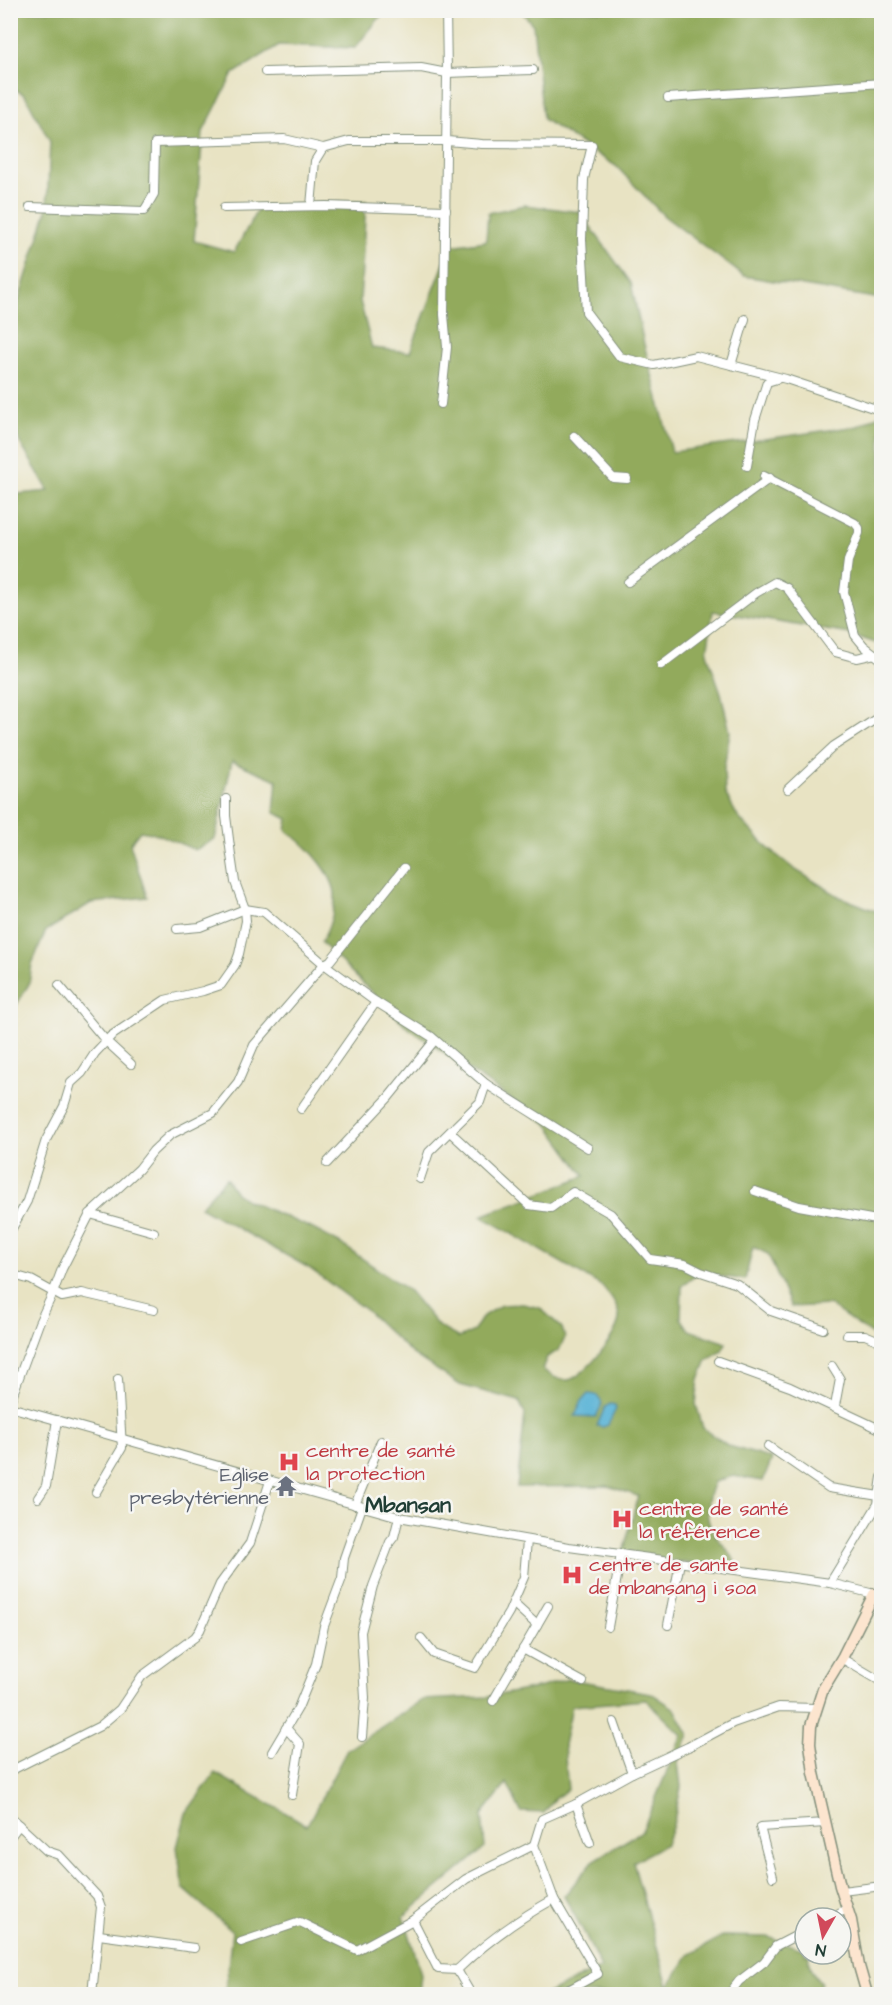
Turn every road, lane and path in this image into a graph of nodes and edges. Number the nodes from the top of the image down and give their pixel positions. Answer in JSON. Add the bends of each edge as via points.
{"nodes":[{"id":1,"x":446,"y":10,"type":"edge"},
{"id":2,"x":532,"y":70,"type":"dead end"},
{"id":3,"x":266,"y":72,"type":"dead end"},
{"id":4,"x":447,"y":73,"type":"junction"},
{"id":5,"x":882,"y":83,"type":"edge"},
{"id":6,"x":668,"y":98,"type":"dead end"},
{"id":7,"x":447,"y":141,"type":"junction"},
{"id":8,"x":323,"y":148,"type":"junction"},
{"id":9,"x":311,"y":206,"type":"junction"},
{"id":10,"x":30,"y":207,"type":"dead end"},
{"id":11,"x":224,"y":208,"type":"dead end"},
{"id":12,"x":446,"y":210,"type":"junction"},
{"id":13,"x":745,"y":319,"type":"dead end"},
{"id":14,"x":731,"y":365,"type":"junction"},
{"id":15,"x":781,"y":378,"type":"junction"},
{"id":16,"x":441,"y":404,"type":"dead end"},
{"id":17,"x":882,"y":411,"type":"edge"},
{"id":18,"x":574,"y":436,"type":"dead end"},
{"id":19,"x":747,"y":466,"type":"dead end"},
{"id":20,"x":627,"y":479,"type":"dead end"},
{"id":21,"x":628,"y":582,"type":"dead end"},
{"id":22,"x":875,"y":654,"type":"junction"},
{"id":23,"x":882,"y":660,"type":"edge"},
{"id":24,"x":661,"y":665,"type":"dead end"},
{"id":25,"x":882,"y":715,"type":"edge"},
{"id":26,"x":788,"y":789,"type":"dead end"},
{"id":27,"x":226,"y":799,"type":"dead end"},
{"id":28,"x":404,"y":868,"type":"dead end"},
{"id":29,"x":245,"y":909,"type":"junction"},
{"id":30,"x":177,"y":929,"type":"dead end"},
{"id":31,"x":324,"y":964,"type":"junction"},
{"id":32,"x":58,"y":985,"type":"dead end"},
{"id":33,"x":376,"y":1002,"type":"junction"},
{"id":34,"x":435,"y":1040,"type":"junction"},
{"id":35,"x":106,"y":1041,"type":"junction"},
{"id":36,"x":131,"y":1064,"type":"dead end"},
{"id":37,"x":486,"y":1084,"type":"junction"},
{"id":38,"x":300,"y":1109,"type":"dead end"},
{"id":39,"x":450,"y":1132,"type":"junction"},
{"id":40,"x":588,"y":1148,"type":"dead end"},
{"id":41,"x":327,"y":1163,"type":"dead end"},
{"id":42,"x":420,"y":1179,"type":"dead end"},
{"id":43,"x":755,"y":1191,"type":"dead end"},
{"id":44,"x":90,"y":1214,"type":"junction"},
{"id":45,"x":882,"y":1221,"type":"edge"},
{"id":46,"x":10,"y":1232,"type":"edge"},
{"id":47,"x":154,"y":1232,"type":"dead end"},
{"id":48,"x":10,"y":1274,"type":"edge"},
{"id":49,"x":53,"y":1293,"type":"junction"},
{"id":50,"x":154,"y":1310,"type":"dead end"},
{"id":51,"x":822,"y":1329,"type":"dead end"},
{"id":52,"x":847,"y":1335,"type":"dead end"},
{"id":53,"x":882,"y":1342,"type":"edge"},
{"id":54,"x":718,"y":1361,"type":"dead end"},
{"id":55,"x":831,"y":1366,"type":"dead end"},
{"id":56,"x":118,"y":1379,"type":"dead end"},
{"id":57,"x":10,"y":1402,"type":"edge"},
{"id":58,"x":835,"y":1406,"type":"junction"},
{"id":59,"x":10,"y":1407,"type":"edge"},
{"id":60,"x":57,"y":1420,"type":"junction"},
{"id":61,"x":882,"y":1430,"type":"edge"},
{"id":62,"x":121,"y":1438,"type":"junction"},
{"id":63,"x":381,"y":1441,"type":"dead end"},
{"id":64,"x":768,"y":1446,"type":"dead end"},
{"id":65,"x":882,"y":1477,"type":"edge"},
{"id":66,"x":270,"y":1481,"type":"junction"},
{"id":67,"x":96,"y":1492,"type":"dead end"},
{"id":68,"x":879,"y":1496,"type":"junction"},
{"id":69,"x":38,"y":1498,"type":"dead end"},
{"id":70,"x":358,"y":1506,"type":"junction"},
{"id":71,"x":399,"y":1517,"type":"junction"},
{"id":72,"x":527,"y":1540,"type":"junction"},
{"id":73,"x":621,"y":1554,"type":"junction"},
{"id":74,"x":680,"y":1562,"type":"junction"},
{"id":75,"x":830,"y":1584,"type":"junction"},
{"id":76,"x":878,"y":1595,"type":"edge"},
{"id":77,"x":513,"y":1603,"type":"junction"},
{"id":78,"x":548,"y":1606,"type":"dead end"},
{"id":79,"x":537,"y":1625,"type":"junction"},
{"id":80,"x":668,"y":1625,"type":"dead end"},
{"id":81,"x":608,"y":1627,"type":"dead end"},
{"id":82,"x":421,"y":1638,"type":"dead end"},
{"id":83,"x":523,"y":1649,"type":"junction"},
{"id":84,"x":841,"y":1658,"type":"junction"},
{"id":85,"x":583,"y":1682,"type":"dead end"},
{"id":86,"x":882,"y":1682,"type":"edge"},
{"id":87,"x":493,"y":1701,"type":"dead end"},
{"id":88,"x":815,"y":1708,"type":"junction"},
{"id":89,"x":614,"y":1722,"type":"dead end"},
{"id":90,"x":286,"y":1728,"type":"junction"},
{"id":91,"x":362,"y":1737,"type":"dead end"},
{"id":92,"x":272,"y":1752,"type":"dead end"},
{"id":93,"x":10,"y":1772,"type":"edge"},
{"id":94,"x":632,"y":1773,"type":"junction"},
{"id":95,"x":292,"y":1796,"type":"dead end"},
{"id":96,"x":576,"y":1804,"type":"junction"},
{"id":97,"x":10,"y":1817,"type":"edge"},
{"id":98,"x":826,"y":1823,"type":"junction"},
{"id":99,"x":19,"y":1825,"type":"junction"},
{"id":100,"x":10,"y":1837,"type":"edge"},
{"id":101,"x":590,"y":1843,"type":"dead end"},
{"id":102,"x":534,"y":1845,"type":"junction"},
{"id":103,"x":773,"y":1877,"type":"dead end"},
{"id":104,"x":882,"y":1886,"type":"edge"},
{"id":105,"x":842,"y":1891,"type":"junction"},
{"id":106,"x":554,"y":1899,"type":"junction"},
{"id":107,"x":847,"y":1906,"type":"edge"},
{"id":108,"x":413,"y":1920,"type":"junction"},
{"id":109,"x":853,"y":1934,"type":"edge"},
{"id":110,"x":99,"y":1935,"type":"junction"},
{"id":111,"x":793,"y":1937,"type":"edge"},
{"id":112,"x":241,"y":1942,"type":"dead end"},
{"id":113,"x":194,"y":1948,"type":"dead end"},
{"id":114,"x":457,"y":1970,"type":"junction"},
{"id":115,"x":92,"y":1995,"type":"edge"},
{"id":116,"x":471,"y":1995,"type":"edge"},
{"id":117,"x":561,"y":1995,"type":"edge"},
{"id":118,"x":729,"y":1995,"type":"edge"},
{"id":119,"x":867,"y":1995,"type":"edge"}],
"edges":[{"from":1,"to":4,"type":"street"},
{"from":2,"to":4,"type":"street"},
{"from":3,"to":4,"type":"street","via":[[421,68]]},
{"from":4,"to":7,"type":"street"},
{"from":5,"to":6,"type":"street"},
{"from":7,"to":8,"type":"street","via":[[348,141]]},
{"from":7,"to":12,"type":"street"},
{"from":7,"to":14,"type":"street","via":[[592,145],[584,178],[586,312],[620,357],[654,365],[696,357]]},
{"from":8,"to":9,"type":"street","via":[[315,161]]},
{"from":8,"to":10,"type":"street","via":[[284,139],[155,143],[154,194],[144,211]]},
{"from":9,"to":11,"type":"street"},
{"from":9,"to":12,"type":"street"},
{"from":12,"to":16,"type":"street","via":[[447,347]]},
{"from":13,"to":14,"type":"street"},
{"from":14,"to":15,"type":"street"},
{"from":15,"to":17,"type":"street"},
{"from":15,"to":19,"type":"street","via":[[767,382]]},
{"from":18,"to":20,"type":"street","via":[[613,478]]},
{"from":21,"to":22,"type":"street","via":[[767,477],[859,528],[848,561],[844,592],[855,635]]},
{"from":22,"to":23,"type":"street"},
{"from":22,"to":24,"type":"street","via":[[858,658],[835,652],[787,588],[775,582]]},
{"from":25,"to":26,"type":"street","via":[[834,746]]},
{"from":27,"to":29,"type":"street","via":[[235,882]]},
{"from":28,"to":31,"type":"street"},
{"from":29,"to":30,"type":"street","via":[[200,927]]},
{"from":29,"to":31,"type":"street","via":[[264,912]]},
{"from":29,"to":35,"type":"street","via":[[239,954],[221,984],[165,1000]]},
{"from":31,"to":33,"type":"street"},
{"from":31,"to":44,"type":"street","via":[[255,1045],[238,1082],[213,1113],[171,1135]]},
{"from":32,"to":35,"type":"street"},
{"from":33,"to":34,"type":"street"},
{"from":33,"to":38,"type":"street"},
{"from":34,"to":37,"type":"street"},
{"from":34,"to":41,"type":"street"},
{"from":35,"to":36,"type":"street"},
{"from":35,"to":46,"type":"street","via":[[71,1083],[46,1140],[27,1201]]},
{"from":37,"to":39,"type":"street","via":[[480,1102]]},
{"from":37,"to":40,"type":"street"},
{"from":39,"to":42,"type":"street","via":[[429,1152]]},
{"from":39,"to":51,"type":"street","via":[[529,1205],[551,1208],[573,1192],[611,1214],[650,1259],[685,1264],[737,1284],[771,1311]]},
{"from":43,"to":45,"type":"street","via":[[799,1206]]},
{"from":44,"to":47,"type":"street"},
{"from":44,"to":49,"type":"street"},
{"from":48,"to":49,"type":"street"},
{"from":49,"to":50,"type":"street","via":[[62,1297],[82,1293]]},
{"from":49,"to":57,"type":"street"},
{"from":52,"to":53,"type":"street","via":[[865,1335]]},
{"from":54,"to":58,"type":"street"},
{"from":55,"to":58,"type":"street","via":[[840,1379]]},
{"from":56,"to":62,"type":"street"},
{"from":58,"to":61,"type":"street"},
{"from":59,"to":60,"type":"street"},
{"from":60,"to":62,"type":"street"},
{"from":60,"to":69,"type":"street","via":[[46,1486]]},
{"from":62,"to":66,"type":"street"},
{"from":62,"to":67,"type":"street","via":[[122,1448]]},
{"from":63,"to":70,"type":"street"},
{"from":64,"to":68,"type":"street","via":[[829,1488]]},
{"from":65,"to":68,"type":"street"},
{"from":66,"to":70,"type":"street"},
{"from":66,"to":93,"type":"street","via":[[250,1544],[220,1584],[195,1637],[142,1676],[120,1709],[100,1726]]},
{"from":68,"to":75,"type":"street","via":[[878,1504]]},
{"from":70,"to":71,"type":"street"},
{"from":70,"to":90,"type":"street","via":[[342,1578],[324,1626],[316,1664]]},
{"from":71,"to":72,"type":"street"},
{"from":71,"to":91,"type":"street","via":[[373,1586],[361,1632],[365,1698]]},
{"from":72,"to":73,"type":"street"},
{"from":72,"to":77,"type":"street","via":[[524,1577]]},
{"from":73,"to":74,"type":"street"},
{"from":73,"to":81,"type":"street"},
{"from":74,"to":75,"type":"street"},
{"from":74,"to":80,"type":"street"},
{"from":75,"to":76,"type":"street"},
{"from":76,"to":84,"type":"street"},
{"from":77,"to":79,"type":"street"},
{"from":77,"to":82,"type":"street","via":[[475,1668],[434,1654]]},
{"from":78,"to":79,"type":"street"},
{"from":79,"to":83,"type":"street"},
{"from":83,"to":85,"type":"street"},
{"from":83,"to":87,"type":"street"},
{"from":84,"to":86,"type":"street"},
{"from":84,"to":88,"type":"street"},
{"from":88,"to":94,"type":"street","via":[[779,1707],[733,1723]]},
{"from":88,"to":98,"type":"street","via":[[810,1744]]},
{"from":89,"to":94,"type":"street"},
{"from":90,"to":92,"type":"street"},
{"from":90,"to":95,"type":"street","via":[[300,1744]]},
{"from":94,"to":96,"type":"street"},
{"from":96,"to":101,"type":"street"},
{"from":96,"to":102,"type":"street","via":[[542,1819]]},
{"from":97,"to":99,"type":"street"},
{"from":98,"to":103,"type":"street","via":[[760,1827]]},
{"from":98,"to":105,"type":"street"},
{"from":99,"to":100,"type":"street"},
{"from":99,"to":110,"type":"street","via":[[47,1851],[59,1855],[97,1896],[101,1907]]},
{"from":102,"to":106,"type":"street"},
{"from":102,"to":108,"type":"street","via":[[466,1879]]},
{"from":104,"to":105,"type":"street"},
{"from":105,"to":107,"type":"street"},
{"from":106,"to":114,"type":"street","via":[[482,1946]]},
{"from":106,"to":117,"type":"street","via":[[598,1974]]},
{"from":108,"to":112,"type":"street","via":[[357,1950],[300,1922]]},
{"from":108,"to":114,"type":"street","via":[[438,1969]]},
{"from":109,"to":119,"type":"street"},
{"from":110,"to":113,"type":"street"},
{"from":110,"to":115,"type":"street"},
{"from":111,"to":118,"type":"street","via":[[776,1946]]},
{"from":114,"to":116,"type":"street"}]}
